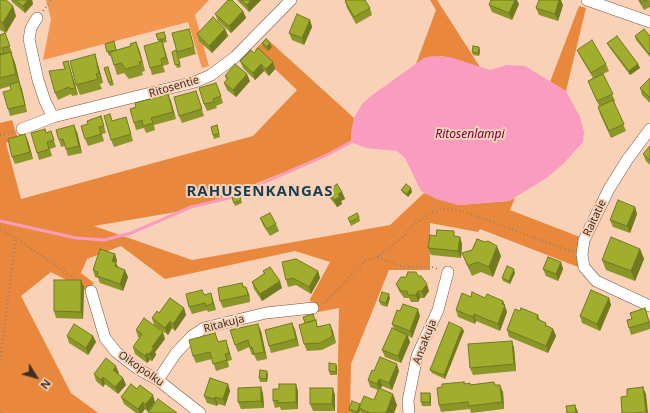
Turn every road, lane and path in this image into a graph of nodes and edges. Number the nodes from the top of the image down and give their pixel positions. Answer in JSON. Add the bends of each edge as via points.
{"nodes":[{"id":1,"x":291,"y":0,"type":"edge"},
{"id":2,"x":587,"y":0,"type":"edge"},
{"id":3,"x":37,"y":18,"type":"dead end"},
{"id":4,"x":650,"y":22,"type":"edge"},
{"id":5,"x":53,"y":117,"type":"junction"},
{"id":6,"x":22,"y":129,"type":"dead end"},
{"id":7,"x":650,"y":129,"type":"edge"},
{"id":8,"x":0,"y":230,"type":"edge"},
{"id":9,"x":16,"y":238,"type":"junction"},
{"id":10,"x":582,"y":255,"type":"junction"},
{"id":11,"x":378,"y":257,"type":"junction"},
{"id":12,"x":448,"y":272,"type":"joint"},
{"id":13,"x":91,"y":291,"type":"joint"},
{"id":14,"x":650,"y":306,"type":"edge"},
{"id":15,"x":313,"y":308,"type":"joint"},
{"id":16,"x":0,"y":360,"type":"edge"},
{"id":17,"x":158,"y":380,"type":"junction"},
{"id":18,"x":200,"y":413,"type":"edge"},
{"id":19,"x":409,"y":413,"type":"edge"}],
"edges":[{"from":1,"to":5,"type":"street","name":"Ritosentie","via":[[235,57],[211,75],[195,82]]},
{"from":2,"to":4,"type":"street"},
{"from":3,"to":5,"type":"street","via":[[31,28],[29,39],[38,80]]},
{"from":5,"to":6,"type":"street","name":"Ritosentie"},
{"from":7,"to":10,"type":"street","name":"Raitatie","via":[[609,189],[584,240]]},
{"from":8,"to":9,"type":"path"},
{"from":9,"to":13,"type":"path"},
{"from":9,"to":16,"type":"path"},
{"from":10,"to":11,"type":"path","via":[[468,213],[446,208],[431,213],[413,224]]},
{"from":10,"to":14,"type":"street","via":[[584,267],[596,281]]},
{"from":11,"to":12,"type":"path","via":[[399,266],[432,267]]},
{"from":11,"to":15,"type":"path","via":[[366,260],[328,300]]},
{"from":12,"to":19,"type":"street","name":"Ansakuja","via":[[438,310],[417,356],[408,402]]},
{"from":13,"to":17,"type":"street","name":"Oikopolku","via":[[105,338],[116,352]]},
{"from":15,"to":17,"type":"street","name":"Ritakuja","via":[[266,313],[204,328],[192,336],[176,353]]},
{"from":17,"to":18,"type":"street","name":"Oikopolku"}]}
